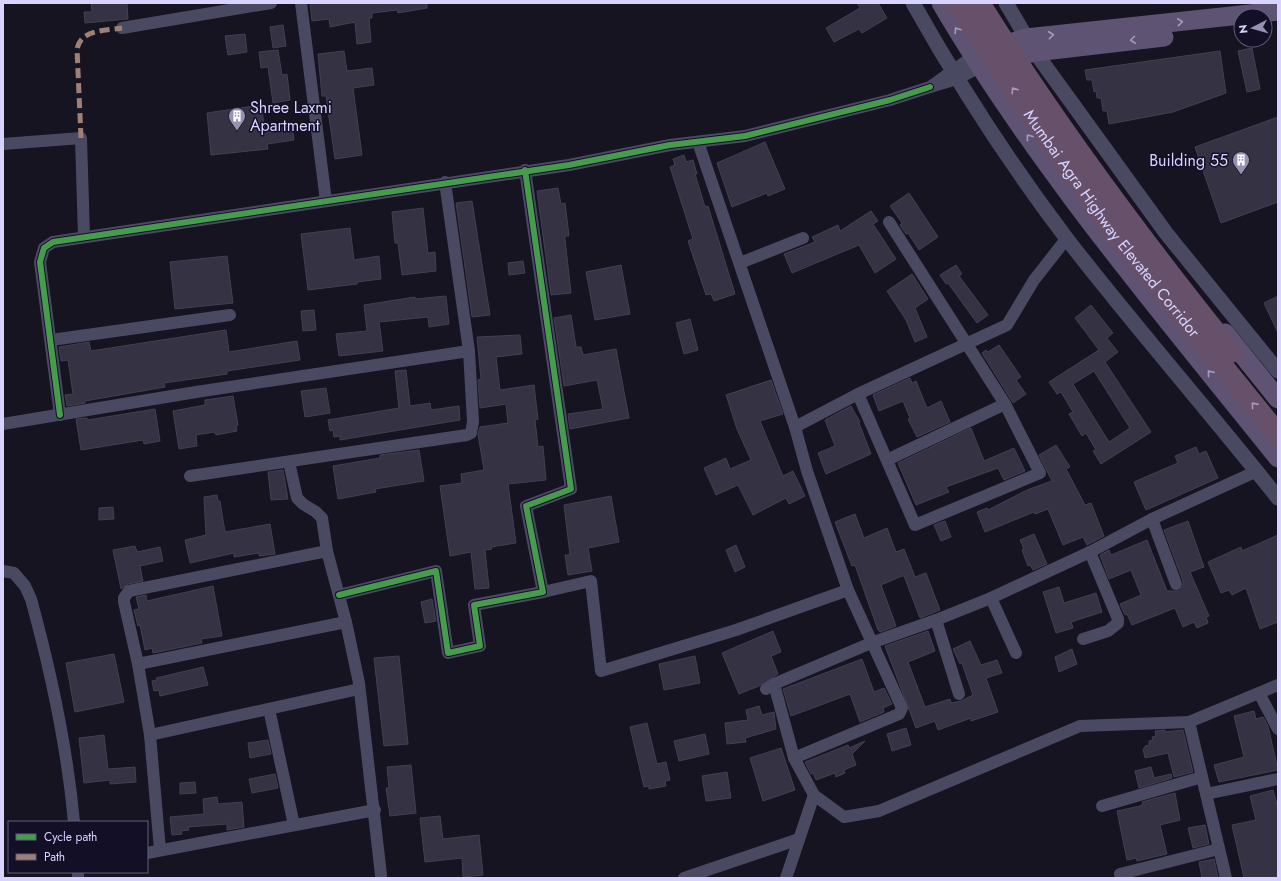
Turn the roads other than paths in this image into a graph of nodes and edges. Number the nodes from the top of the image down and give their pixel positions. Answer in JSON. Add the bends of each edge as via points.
{"nodes":[{"id":1,"x":271,"y":3,"type":"edge"},
{"id":2,"x":300,"y":3,"type":"edge"},
{"id":3,"x":913,"y":3,"type":"edge"},
{"id":4,"x":941,"y":3,"type":"edge"},
{"id":5,"x":958,"y":3,"type":"edge"},
{"id":6,"x":979,"y":3,"type":"edge"},
{"id":7,"x":991,"y":3,"type":"edge"},
{"id":8,"x":1006,"y":3,"type":"edge"},
{"id":9,"x":1278,"y":11,"type":"edge"},
{"id":10,"x":122,"y":28,"type":"dead end"},
{"id":11,"x":1233,"y":29,"type":"edge"},
{"id":12,"x":1024,"y":46,"type":"junction"},
{"id":13,"x":977,"y":62,"type":"junction"},
{"id":14,"x":954,"y":74,"type":"junction"},
{"id":15,"x":698,"y":142,"type":"junction"},
{"id":16,"x":3,"y":144,"type":"edge"},
{"id":17,"x":525,"y":170,"type":"junction"},
{"id":18,"x":445,"y":182,"type":"junction"},
{"id":19,"x":326,"y":201,"type":"junction"},
{"id":20,"x":889,"y":222,"type":"dead end"},
{"id":21,"x":84,"y":237,"type":"junction"},
{"id":22,"x":803,"y":238,"type":"dead end"},
{"id":23,"x":1067,"y":238,"type":"junction"},
{"id":24,"x":740,"y":263,"type":"junction"},
{"id":25,"x":230,"y":315,"type":"dead end"},
{"id":26,"x":51,"y":340,"type":"junction"},
{"id":27,"x":966,"y":344,"type":"junction"},
{"id":28,"x":469,"y":351,"type":"junction"},
{"id":29,"x":1278,"y":372,"type":"edge"},
{"id":30,"x":858,"y":394,"type":"junction"},
{"id":31,"x":1278,"y":400,"type":"edge"},
{"id":32,"x":1005,"y":404,"type":"junction"},
{"id":33,"x":1278,"y":412,"type":"edge"},
{"id":34,"x":60,"y":415,"type":"junction"},
{"id":35,"x":3,"y":424,"type":"edge"},
{"id":36,"x":795,"y":426,"type":"junction"},
{"id":37,"x":1278,"y":435,"type":"edge"},
{"id":38,"x":1278,"y":458,"type":"edge"},
{"id":39,"x":887,"y":460,"type":"junction"},
{"id":40,"x":289,"y":462,"type":"junction"},
{"id":41,"x":1257,"y":471,"type":"junction"},
{"id":42,"x":190,"y":476,"type":"dead end"},
{"id":43,"x":1278,"y":498,"type":"edge"},
{"id":44,"x":1152,"y":519,"type":"junction"},
{"id":45,"x":328,"y":551,"type":"junction"},
{"id":46,"x":1090,"y":552,"type":"junction"},
{"id":47,"x":3,"y":571,"type":"edge"},
{"id":48,"x":1176,"y":584,"type":"dead end"},
{"id":49,"x":848,"y":590,"type":"junction"},
{"id":50,"x":543,"y":592,"type":"junction"},
{"id":51,"x":339,"y":595,"type":"junction"},
{"id":52,"x":991,"y":598,"type":"junction"},
{"id":53,"x":936,"y":620,"type":"junction"},
{"id":54,"x":346,"y":622,"type":"junction"},
{"id":55,"x":1083,"y":639,"type":"dead end"},
{"id":56,"x":871,"y":643,"type":"junction"},
{"id":57,"x":1016,"y":653,"type":"dead end"},
{"id":58,"x":138,"y":664,"type":"junction"},
{"id":59,"x":1278,"y":685,"type":"edge"},
{"id":60,"x":360,"y":689,"type":"junction"},
{"id":61,"x":1259,"y":693,"type":"junction"},
{"id":62,"x":959,"y":694,"type":"dead end"},
{"id":63,"x":269,"y":709,"type":"junction"},
{"id":64,"x":1189,"y":722,"type":"junction"},
{"id":65,"x":1278,"y":729,"type":"edge"},
{"id":66,"x":150,"y":735,"type":"junction"},
{"id":67,"x":794,"y":758,"type":"junction"},
{"id":68,"x":1202,"y":777,"type":"junction"},
{"id":69,"x":1278,"y":779,"type":"edge"},
{"id":70,"x":1206,"y":794,"type":"junction"},
{"id":71,"x":814,"y":795,"type":"junction"},
{"id":72,"x":1102,"y":806,"type":"dead end"},
{"id":73,"x":375,"y":810,"type":"junction"},
{"id":74,"x":74,"y":821,"type":"edge"},
{"id":75,"x":294,"y":825,"type":"junction"},
{"id":76,"x":799,"y":839,"type":"junction"},
{"id":77,"x":1219,"y":849,"type":"junction"},
{"id":78,"x":160,"y":850,"type":"junction"},
{"id":79,"x":148,"y":853,"type":"edge"},
{"id":80,"x":1120,"y":874,"type":"dead end"},
{"id":81,"x":381,"y":875,"type":"dead end"},
{"id":82,"x":684,"y":878,"type":"edge"},
{"id":83,"x":786,"y":878,"type":"edge"},
{"id":84,"x":1226,"y":878,"type":"edge"}],
"edges":[{"from":1,"to":10,"type":"street"},
{"from":2,"to":19,"type":"street"},
{"from":3,"to":14,"type":"street"},
{"from":13,"to":4,"type":"main road","one_way":true},
{"from":37,"to":5,"type":"highway","name":"Mumbai Agra Highway Elevated Corridor","one_way":true,"bridge":true,"via":[[1113,231],[1032,117]]},
{"from":6,"to":33,"type":"highway","name":"Mumbai Agra Highway Elevated Corridor","bridge":true,"via":[[1099,182]]},
{"from":7,"to":12,"type":"main road"},
{"from":8,"to":12,"type":"street"},
{"from":12,"to":9,"type":"main road","one_way":true},
{"from":11,"to":12,"type":"main road","one_way":true},
{"from":12,"to":13,"type":"main road"},
{"from":12,"to":29,"type":"street","via":[[1166,233]]},
{"from":12,"to":31,"type":"main road","via":[[1089,153],[1153,240]]},
{"from":13,"to":14,"type":"street"},
{"from":38,"to":13,"type":"main road","one_way":true,"via":[[1121,262]]},
{"from":14,"to":15,"type":"street","via":[[930,87],[890,100],[745,136]]},
{"from":14,"to":23,"type":"street","via":[[987,126]]},
{"from":15,"to":17,"type":"street"},
{"from":15,"to":24,"type":"street"},
{"from":16,"to":21,"type":"street","via":[[81,138]]},
{"from":17,"to":18,"type":"street"},
{"from":17,"to":50,"type":"street","via":[[571,489],[526,506]]},
{"from":18,"to":19,"type":"street"},
{"from":18,"to":28,"type":"street"},
{"from":19,"to":21,"type":"street"},
{"from":20,"to":27,"type":"street"},
{"from":21,"to":26,"type":"street","via":[[53,242],[44,248],[41,254]]},
{"from":22,"to":24,"type":"street"},
{"from":23,"to":27,"type":"street","via":[[1034,280],[1007,325]]},
{"from":23,"to":41,"type":"street"},
{"from":24,"to":36,"type":"street"},
{"from":25,"to":26,"type":"street"},
{"from":26,"to":34,"type":"street"},
{"from":27,"to":30,"type":"street"},
{"from":27,"to":32,"type":"street"},
{"from":28,"to":34,"type":"street"},
{"from":28,"to":40,"type":"street","via":[[473,429],[467,435]]},
{"from":30,"to":36,"type":"street"},
{"from":30,"to":39,"type":"street"},
{"from":32,"to":39,"type":"street"},
{"from":32,"to":39,"type":"street","via":[[1040,473],[915,525]]},
{"from":34,"to":35,"type":"street"},
{"from":36,"to":49,"type":"street","via":[[807,471]]},
{"from":40,"to":42,"type":"street"},
{"from":40,"to":45,"type":"street","via":[[296,498],[322,518]]},
{"from":41,"to":43,"type":"street"},
{"from":41,"to":44,"type":"street"},
{"from":44,"to":46,"type":"street"},
{"from":44,"to":48,"type":"street"},
{"from":45,"to":51,"type":"street"},
{"from":45,"to":58,"type":"street","via":[[128,591],[124,602]]},
{"from":46,"to":52,"type":"street"},
{"from":46,"to":55,"type":"street","via":[[1118,623],[1108,631]]},
{"from":47,"to":74,"type":"street","via":[[14,573],[25,586],[31,599],[58,703]]},
{"from":49,"to":50,"type":"street","via":[[736,630],[601,671],[591,581]]},
{"from":49,"to":56,"type":"street"},
{"from":50,"to":51,"type":"street","via":[[474,605],[480,646],[448,653],[436,571]]},
{"from":51,"to":54,"type":"street"},
{"from":52,"to":53,"type":"street"},
{"from":52,"to":57,"type":"street"},
{"from":53,"to":56,"type":"street"},
{"from":53,"to":62,"type":"street"},
{"from":54,"to":58,"type":"street"},
{"from":54,"to":60,"type":"street"},
{"from":56,"to":67,"type":"street","via":[[770,687]]},
{"from":56,"to":67,"type":"street","via":[[901,712]]},
{"from":58,"to":66,"type":"street"},
{"from":59,"to":61,"type":"street"},
{"from":60,"to":63,"type":"street"},
{"from":60,"to":73,"type":"street"},
{"from":61,"to":64,"type":"street"},
{"from":61,"to":65,"type":"street"},
{"from":63,"to":66,"type":"street"},
{"from":63,"to":75,"type":"street"},
{"from":64,"to":68,"type":"street"},
{"from":64,"to":71,"type":"street","via":[[1080,726],[879,811],[844,817]]},
{"from":66,"to":78,"type":"street"},
{"from":67,"to":71,"type":"street"},
{"from":68,"to":70,"type":"street"},
{"from":68,"to":72,"type":"street"},
{"from":69,"to":70,"type":"street"},
{"from":70,"to":77,"type":"street"},
{"from":71,"to":76,"type":"street"},
{"from":73,"to":75,"type":"street"},
{"from":73,"to":81,"type":"street"},
{"from":75,"to":78,"type":"street"},
{"from":76,"to":82,"type":"street"},
{"from":76,"to":83,"type":"street"},
{"from":77,"to":80,"type":"street"},
{"from":77,"to":84,"type":"street"},
{"from":78,"to":79,"type":"street"}]}
